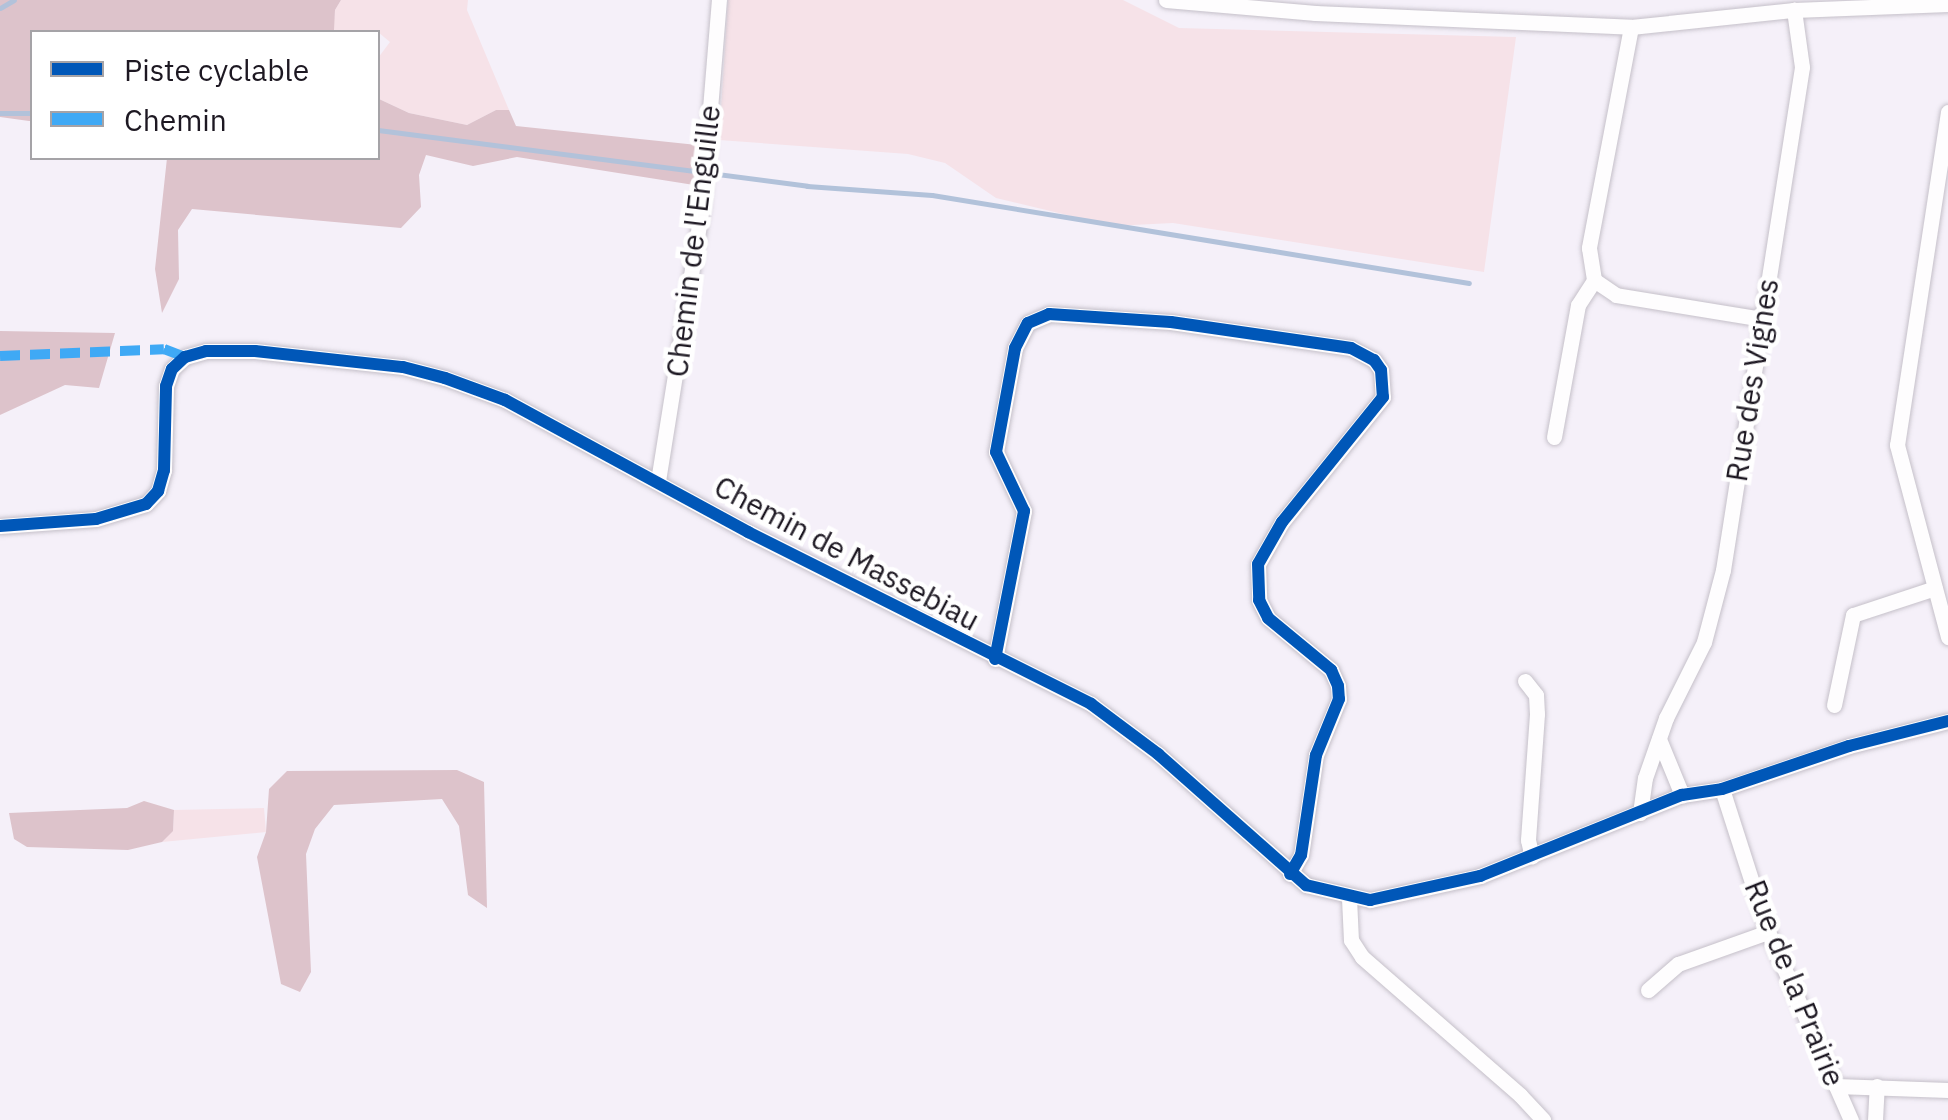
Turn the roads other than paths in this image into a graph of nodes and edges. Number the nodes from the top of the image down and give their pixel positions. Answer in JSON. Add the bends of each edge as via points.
{"nodes":[{"id":1,"x":719,"y":0,"type":"edge"},
{"id":2,"x":1166,"y":0,"type":"edge"},
{"id":3,"x":1948,"y":4,"type":"edge"},
{"id":4,"x":1794,"y":10,"type":"junction"},
{"id":5,"x":1632,"y":27,"type":"junction"},
{"id":6,"x":1948,"y":112,"type":"edge"},
{"id":7,"x":1594,"y":280,"type":"junction"},
{"id":8,"x":1762,"y":319,"type":"junction"},
{"id":9,"x":1554,"y":436,"type":"dead end"},
{"id":10,"x":658,"y":481,"type":"junction"},
{"id":11,"x":0,"y":526,"type":"edge"},
{"id":12,"x":1935,"y":588,"type":"junction"},
{"id":13,"x":1948,"y":637,"type":"edge"},
{"id":14,"x":996,"y":658,"type":"junction"},
{"id":15,"x":1525,"y":682,"type":"dead end"},
{"id":16,"x":1834,"y":705,"type":"dead end"},
{"id":17,"x":1948,"y":721,"type":"edge"},
{"id":18,"x":1659,"y":738,"type":"junction"},
{"id":19,"x":1722,"y":789,"type":"junction"},
{"id":20,"x":1682,"y":795,"type":"junction"},
{"id":21,"x":1640,"y":814,"type":"junction"},
{"id":22,"x":1532,"y":857,"type":"junction"},
{"id":23,"x":1290,"y":874,"type":"junction"},
{"id":24,"x":1349,"y":898,"type":"junction"},
{"id":25,"x":1768,"y":932,"type":"junction"},
{"id":26,"x":1648,"y":990,"type":"dead end"},
{"id":27,"x":1836,"y":1086,"type":"junction"},
{"id":28,"x":1877,"y":1086,"type":"junction"},
{"id":29,"x":1948,"y":1090,"type":"edge"},
{"id":30,"x":1848,"y":1119,"type":"edge"},
{"id":31,"x":1543,"y":1120,"type":"edge"},
{"id":32,"x":1875,"y":1120,"type":"edge"}],
"edges":[{"from":1,"to":10,"type":"street","name":"Chemin de l'Enguille","via":[[702,206]]},
{"from":2,"to":5,"type":"street"},
{"from":3,"to":4,"type":"street"},
{"from":4,"to":5,"type":"street"},
{"from":4,"to":8,"type":"street","name":"Rue des Vignes","via":[[1802,66]]},
{"from":5,"to":7,"type":"street","via":[[1589,248]]},
{"from":6,"to":12,"type":"street","via":[[1897,446]]},
{"from":7,"to":8,"type":"street","via":[[1616,295]]},
{"from":7,"to":9,"type":"street","via":[[1578,305]]},
{"from":8,"to":18,"type":"street","name":"Rue des Vignes","via":[[1714,613]]},
{"from":10,"to":11,"type":"street","name":"Chemin de Massebiau","via":[[506,400],[431,374],[206,351],[172,369],[164,470],[146,504],[96,519]]},
{"from":10,"to":14,"type":"street","name":"Chemin de Massebiau"},
{"from":12,"to":13,"type":"street"},
{"from":12,"to":16,"type":"street","via":[[1853,614]]},
{"from":14,"to":23,"type":"street","name":"Chemin de Massebiau","via":[[1122,725]]},
{"from":14,"to":23,"type":"street","via":[[1024,512],[996,452],[1015,348],[1028,322],[1048,314],[1171,322],[1350,348],[1374,360],[1383,397],[1282,522],[1258,564],[1259,600],[1268,618],[1331,670],[1338,686],[1316,754],[1301,855]]},
{"from":15,"to":22,"type":"street","via":[[1536,695],[1537,714]]},
{"from":17,"to":19,"type":"street","name":"Chemin de Massebiau"},
{"from":18,"to":20,"type":"street"},
{"from":18,"to":21,"type":"street","name":"Rue des Vignes"},
{"from":19,"to":20,"type":"street","name":"Chemin de Massebiau"},
{"from":19,"to":25,"type":"street","name":"Rue de la Prairie"},
{"from":20,"to":21,"type":"street","name":"Chemin de Massebiau"},
{"from":21,"to":22,"type":"street","name":"Chemin de Massebiau"},
{"from":22,"to":24,"type":"street","name":"Chemin de Massebiau","via":[[1398,897]]},
{"from":23,"to":24,"type":"street","name":"Chemin de Massebiau","via":[[1320,892]]},
{"from":24,"to":31,"type":"street","via":[[1351,940],[1362,957]]},
{"from":25,"to":26,"type":"street","via":[[1678,964]]},
{"from":25,"to":27,"type":"street","name":"Rue de la Prairie"},
{"from":27,"to":28,"type":"street"},
{"from":27,"to":30,"type":"street","name":"Rue de la Prairie"},
{"from":28,"to":29,"type":"street"},
{"from":28,"to":32,"type":"street"}]}
